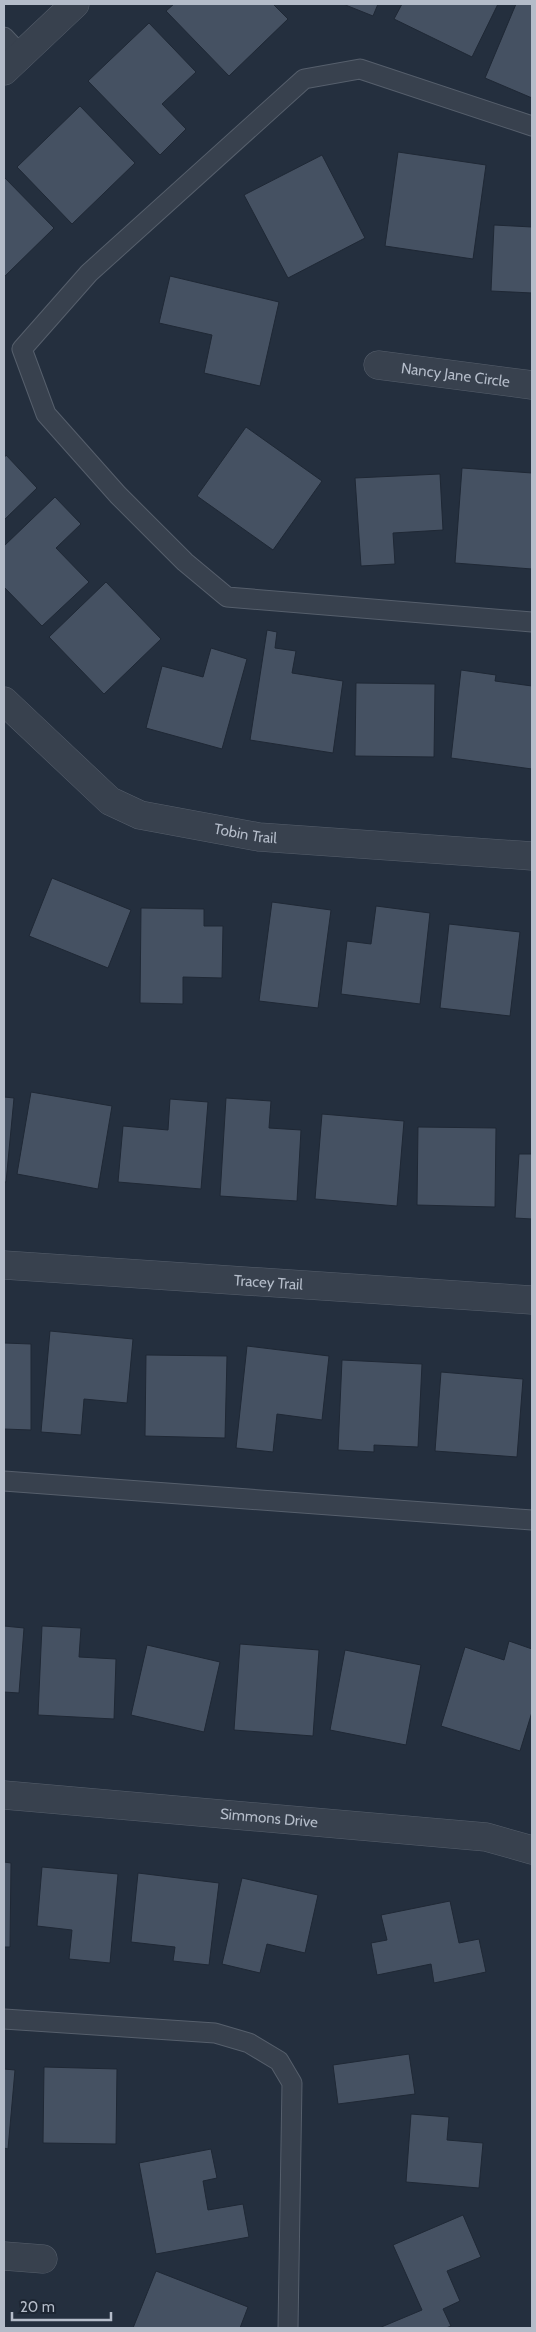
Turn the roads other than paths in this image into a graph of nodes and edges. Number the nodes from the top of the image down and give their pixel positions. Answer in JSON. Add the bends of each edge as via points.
{"nodes":[{"id":1,"x":75,"y":4,"type":"edge"},
{"id":2,"x":9,"y":54,"type":"edge"},
{"id":3,"x":532,"y":126,"type":"edge"},
{"id":4,"x":378,"y":365,"type":"dead end"},
{"id":5,"x":532,"y":385,"type":"edge"},
{"id":6,"x":532,"y":622,"type":"edge"},
{"id":7,"x":4,"y":701,"type":"edge"},
{"id":8,"x":532,"y":856,"type":"edge"},
{"id":9,"x":4,"y":1265,"type":"edge"},
{"id":10,"x":532,"y":1300,"type":"edge"},
{"id":11,"x":4,"y":1481,"type":"edge"},
{"id":12,"x":532,"y":1520,"type":"edge"},
{"id":13,"x":4,"y":1795,"type":"edge"},
{"id":14,"x":532,"y":1850,"type":"edge"},
{"id":15,"x":4,"y":2019,"type":"edge"},
{"id":16,"x":4,"y":2256,"type":"edge"},
{"id":17,"x":43,"y":2259,"type":"dead end"},
{"id":18,"x":288,"y":2328,"type":"edge"}],
"edges":[{"from":1,"to":2,"type":"street"},
{"from":3,"to":6,"type":"lane","via":[[360,69],[304,79],[89,273],[22,349],[46,414],[118,495],[185,562],[228,597]]},
{"from":4,"to":5,"type":"street","name":"Nancy Jane Circle"},
{"from":7,"to":8,"type":"street","name":"Tobin Trail","via":[[110,801],[140,815],[259,837]]},
{"from":9,"to":10,"type":"street","name":"Tracey Trail"},
{"from":11,"to":12,"type":"lane"},
{"from":13,"to":14,"type":"street","name":"Simmons Drive","via":[[486,1837]]},
{"from":15,"to":18,"type":"lane","via":[[215,2033],[248,2043],[280,2061],[292,2083]]},
{"from":16,"to":17,"type":"street"}]}
